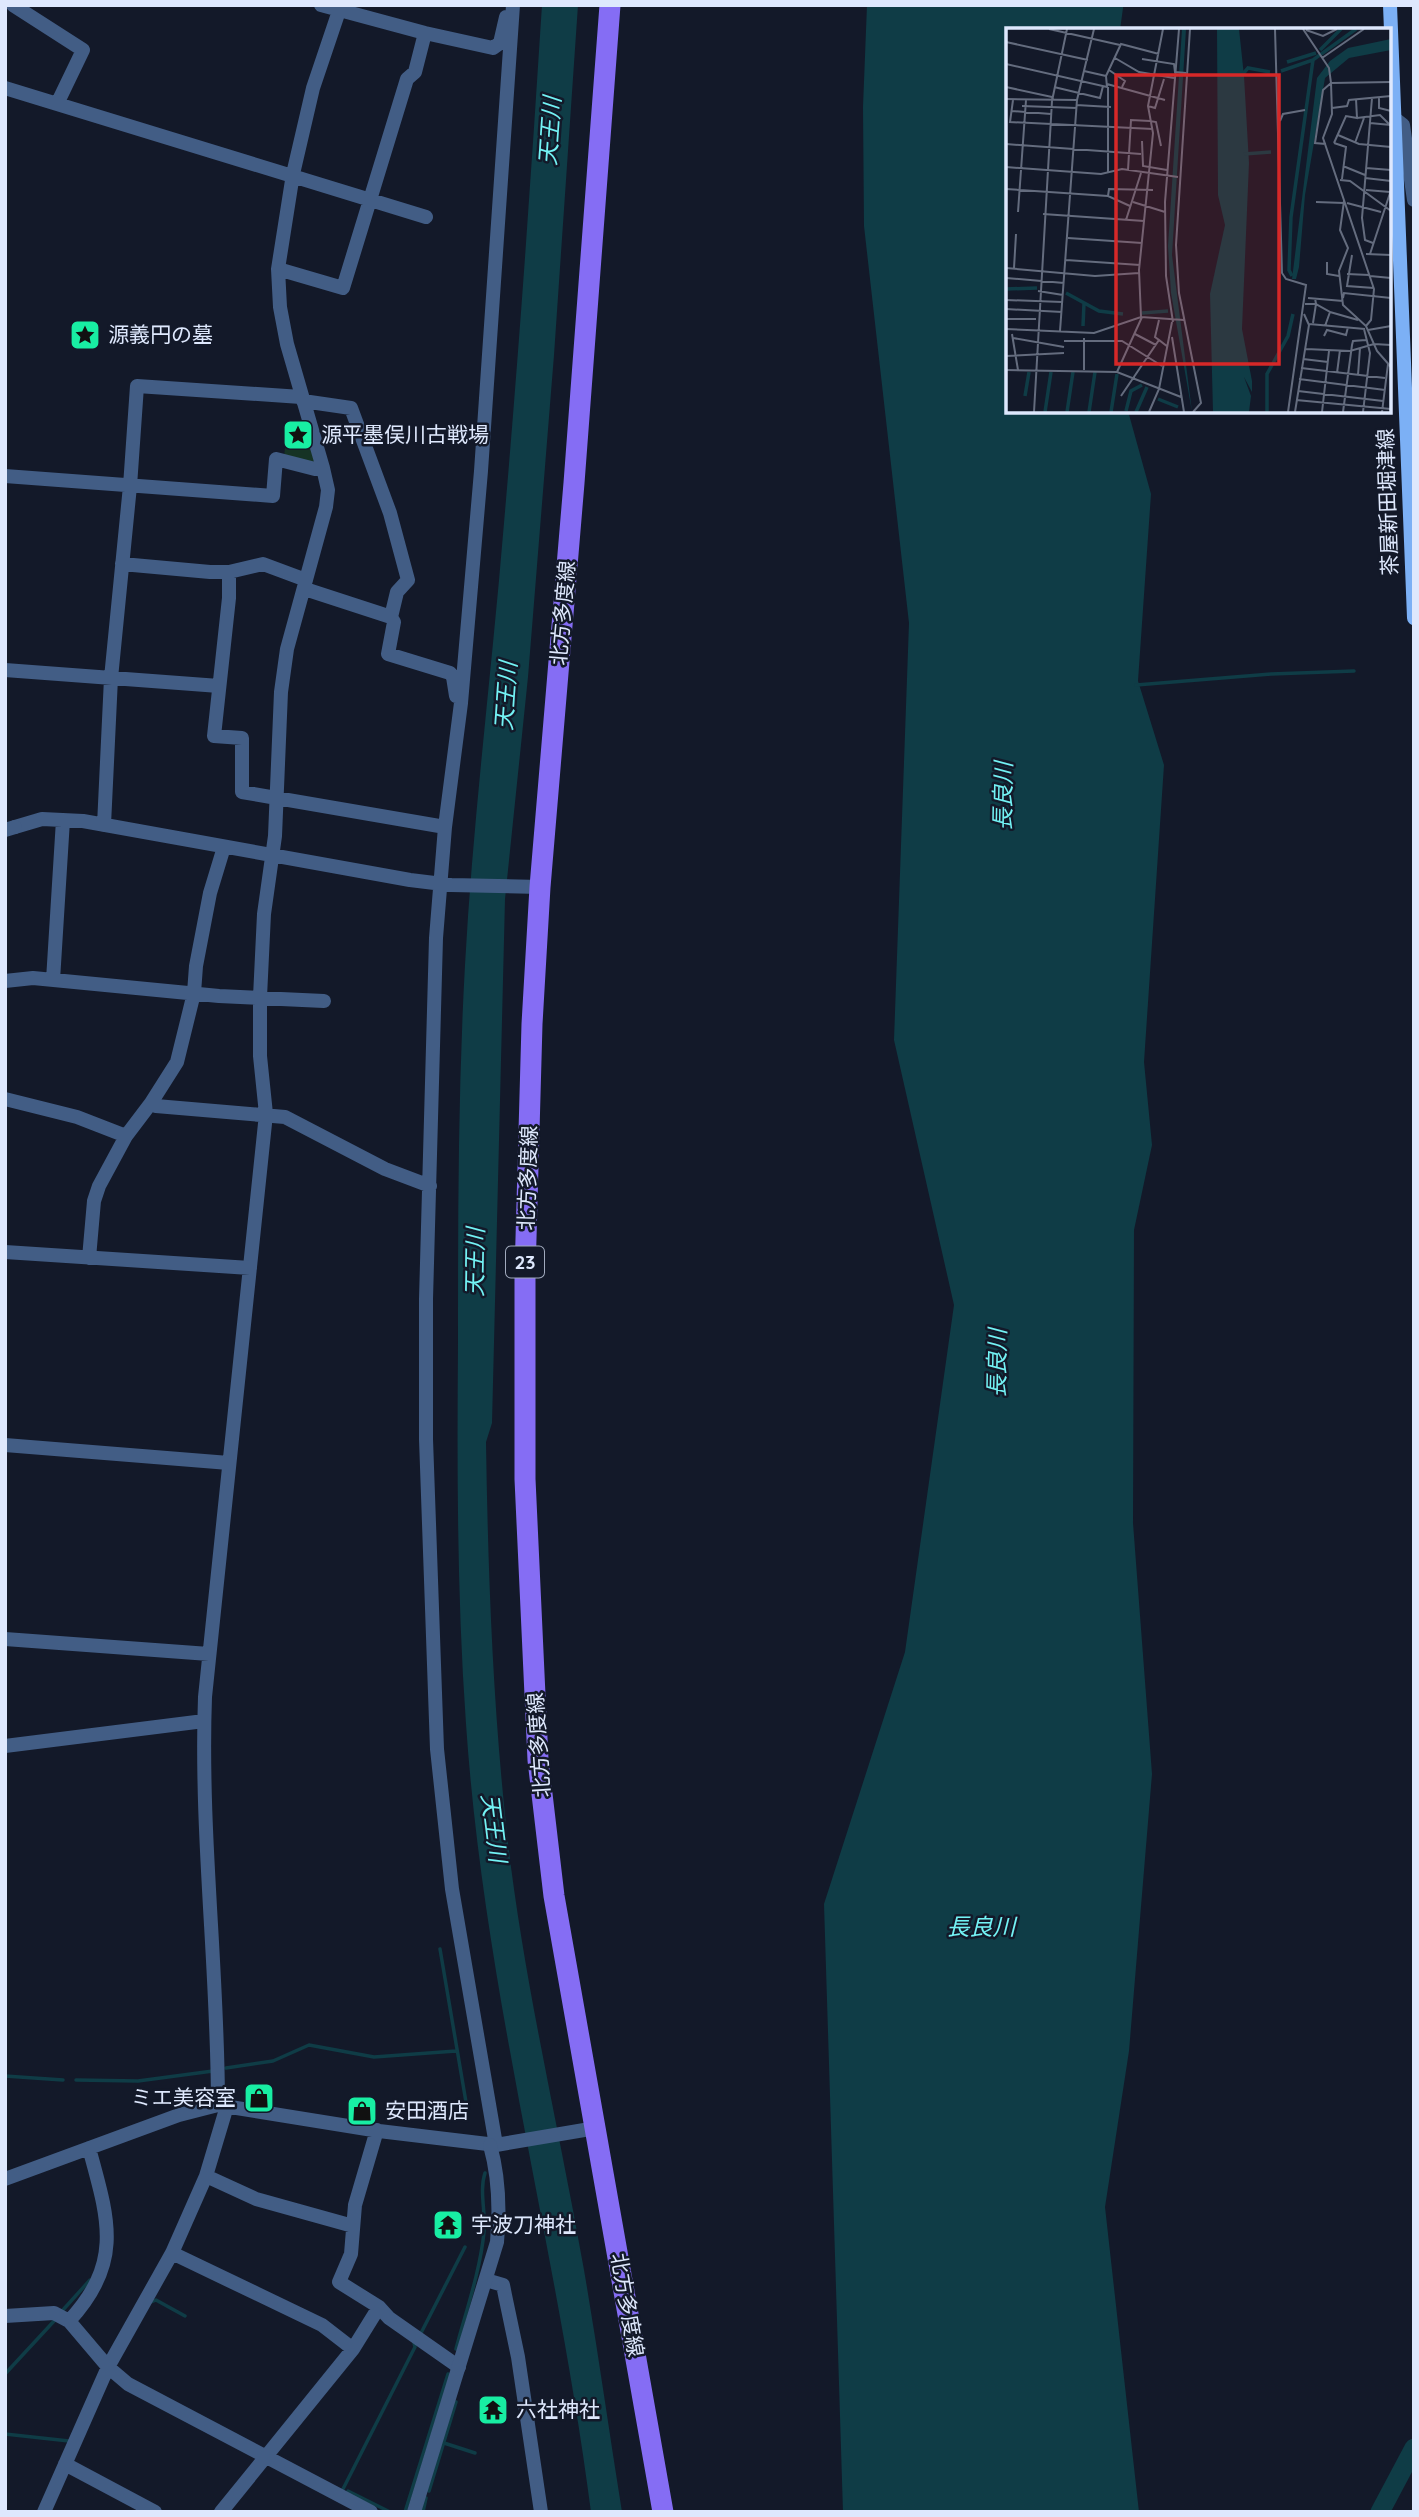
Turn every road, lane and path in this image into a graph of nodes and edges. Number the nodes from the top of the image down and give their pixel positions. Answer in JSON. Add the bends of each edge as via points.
{"nodes":[{"id":1,"x":13,"y":5,"type":"edge"},
{"id":2,"x":321,"y":5,"type":"edge"},
{"id":3,"x":511,"y":5,"type":"edge"},
{"id":4,"x":610,"y":5,"type":"edge"},
{"id":5,"x":1390,"y":7,"type":"edge"},
{"id":6,"x":340,"y":8,"type":"edge"},
{"id":7,"x":1391,"y":28,"type":"edge"},
{"id":8,"x":425,"y":33,"type":"junction"},
{"id":9,"x":1391,"y":35,"type":"edge"},
{"id":10,"x":5,"y":89,"type":"edge"},
{"id":11,"x":57,"y":104,"type":"junction"},
{"id":12,"x":1394,"y":118,"type":"junction"},
{"id":13,"x":293,"y":174,"type":"junction"},
{"id":14,"x":369,"y":199,"type":"junction"},
{"id":15,"x":1414,"y":200,"type":"edge"},
{"id":16,"x":426,"y":217,"type":"dead end"},
{"id":17,"x":278,"y":269,"type":"junction"},
{"id":18,"x":302,"y":399,"type":"junction"},
{"id":19,"x":323,"y":468,"type":"junction"},
{"id":20,"x":5,"y":476,"type":"edge"},
{"id":21,"x":1411,"y":476,"type":"edge"},
{"id":22,"x":130,"y":486,"type":"junction"},
{"id":23,"x":122,"y":564,"type":"junction"},
{"id":24,"x":229,"y":572,"type":"junction"},
{"id":25,"x":305,"y":585,"type":"junction"},
{"id":26,"x":391,"y":617,"type":"junction"},
{"id":27,"x":1414,"y":618,"type":"edge"},
{"id":28,"x":5,"y":670,"type":"edge"},
{"id":29,"x":111,"y":678,"type":"junction"},
{"id":30,"x":219,"y":687,"type":"junction"},
{"id":31,"x":461,"y":703,"type":"junction"},
{"id":32,"x":277,"y":796,"type":"junction"},
{"id":33,"x":63,"y":820,"type":"junction"},
{"id":34,"x":104,"y":824,"type":"junction"},
{"id":35,"x":445,"y":828,"type":"junction"},
{"id":36,"x":10,"y":829,"type":"edge"},
{"id":37,"x":224,"y":847,"type":"junction"},
{"id":38,"x":272,"y":854,"type":"junction"},
{"id":39,"x":446,"y":884,"type":"junction"},
{"id":40,"x":532,"y":887,"type":"junction"},
{"id":41,"x":53,"y":980,"type":"junction"},
{"id":42,"x":5,"y":981,"type":"edge"},
{"id":43,"x":194,"y":993,"type":"junction"},
{"id":44,"x":260,"y":997,"type":"junction"},
{"id":45,"x":324,"y":1001,"type":"dead end"},
{"id":46,"x":5,"y":1099,"type":"edge"},
{"id":47,"x":151,"y":1103,"type":"junction"},
{"id":48,"x":266,"y":1114,"type":"junction"},
{"id":49,"x":126,"y":1136,"type":"junction"},
{"id":50,"x":430,"y":1186,"type":"junction"},
{"id":51,"x":5,"y":1252,"type":"edge"},
{"id":52,"x":89,"y":1258,"type":"junction"},
{"id":53,"x":250,"y":1268,"type":"junction"},
{"id":54,"x":5,"y":1445,"type":"edge"},
{"id":55,"x":229,"y":1463,"type":"junction"},
{"id":56,"x":5,"y":1639,"type":"edge"},
{"id":57,"x":209,"y":1654,"type":"junction"},
{"id":58,"x":204,"y":1721,"type":"junction"},
{"id":59,"x":5,"y":1746,"type":"edge"},
{"id":60,"x":222,"y":2106,"type":"junction"},
{"id":61,"x":586,"y":2129,"type":"junction"},
{"id":62,"x":377,"y":2130,"type":"junction"},
{"id":63,"x":498,"y":2144,"type":"junction"},
{"id":64,"x":89,"y":2148,"type":"junction"},
{"id":65,"x":206,"y":2176,"type":"junction"},
{"id":66,"x":5,"y":2179,"type":"edge"},
{"id":67,"x":353,"y":2227,"type":"junction"},
{"id":68,"x":173,"y":2253,"type":"junction"},
{"id":69,"x":486,"y":2280,"type":"junction"},
{"id":70,"x":379,"y":2307,"type":"junction"},
{"id":71,"x":5,"y":2316,"type":"edge"},
{"id":72,"x":69,"y":2321,"type":"junction"},
{"id":73,"x":354,"y":2349,"type":"junction"},
{"id":74,"x":459,"y":2367,"type":"junction"},
{"id":75,"x":108,"y":2368,"type":"junction"},
{"id":76,"x":267,"y":2455,"type":"junction"},
{"id":77,"x":65,"y":2464,"type":"junction"},
{"id":78,"x":44,"y":2512,"type":"edge"},
{"id":79,"x":155,"y":2512,"type":"edge"},
{"id":80,"x":221,"y":2512,"type":"edge"},
{"id":81,"x":371,"y":2512,"type":"edge"},
{"id":82,"x":414,"y":2512,"type":"edge"},
{"id":83,"x":541,"y":2512,"type":"edge"},
{"id":84,"x":663,"y":2512,"type":"edge"}],
"edges":[{"from":1,"to":11,"type":"street","via":[[83,50]]},
{"from":2,"to":6,"type":"street"},
{"from":3,"to":8,"type":"street","via":[[500,43],[493,48]]},
{"from":3,"to":31,"type":"street"},
{"from":4,"to":40,"type":"main road","name":"北方多度線","number":"23","via":[[575,484]]},
{"from":5,"to":7,"type":"main road","name":"茶屋新田堀津線"},
{"from":6,"to":8,"type":"street"},
{"from":6,"to":13,"type":"street","via":[[313,88]]},
{"from":8,"to":14,"type":"street"},
{"from":9,"to":12,"type":"main road","name":"茶屋新田堀津線"},
{"from":10,"to":11,"type":"street"},
{"from":11,"to":13,"type":"street"},
{"from":12,"to":15,"type":"street","via":[[1402,125]]},
{"from":12,"to":21,"type":"main road","name":"茶屋新田堀津線"},
{"from":13,"to":14,"type":"street"},
{"from":13,"to":17,"type":"street"},
{"from":14,"to":16,"type":"street"},
{"from":14,"to":17,"type":"street","via":[[343,288]]},
{"from":17,"to":18,"type":"street","via":[[283,325]]},
{"from":18,"to":19,"type":"street"},
{"from":18,"to":22,"type":"street","via":[[137,386]]},
{"from":18,"to":26,"type":"street","via":[[351,408],[390,513],[408,580],[397,592]]},
{"from":19,"to":22,"type":"street","via":[[276,459],[273,496]]},
{"from":19,"to":25,"type":"street","via":[[328,500]]},
{"from":20,"to":22,"type":"street"},
{"from":21,"to":27,"type":"main road","name":"茶屋新田堀津線"},
{"from":22,"to":23,"type":"street"},
{"from":23,"to":24,"type":"street"},
{"from":23,"to":29,"type":"street"},
{"from":24,"to":25,"type":"street","via":[[263,564]]},
{"from":24,"to":30,"type":"street"},
{"from":25,"to":26,"type":"street"},
{"from":25,"to":32,"type":"street","via":[[284,671]]},
{"from":26,"to":31,"type":"street","via":[[388,654],[450,673]]},
{"from":28,"to":29,"type":"street"},
{"from":29,"to":30,"type":"street"},
{"from":29,"to":34,"type":"street"},
{"from":30,"to":32,"type":"street","via":[[214,736],[242,738],[242,792]]},
{"from":31,"to":35,"type":"street"},
{"from":32,"to":35,"type":"street"},
{"from":32,"to":38,"type":"street"},
{"from":33,"to":34,"type":"street"},
{"from":33,"to":36,"type":"street","via":[[42,819]]},
{"from":33,"to":41,"type":"street"},
{"from":34,"to":37,"type":"street"},
{"from":35,"to":39,"type":"street"},
{"from":37,"to":38,"type":"street"},
{"from":37,"to":43,"type":"street","via":[[210,893]]},
{"from":38,"to":39,"type":"street"},
{"from":38,"to":44,"type":"street"},
{"from":39,"to":40,"type":"street"},
{"from":39,"to":50,"type":"street","via":[[431,1090]]},
{"from":40,"to":61,"type":"main road","name":"北方多度線","number":"23","via":[[525,1274],[527,1531],[538,1760]]},
{"from":41,"to":42,"type":"street"},
{"from":41,"to":43,"type":"street"},
{"from":43,"to":44,"type":"street"},
{"from":43,"to":47,"type":"street","via":[[177,1062]]},
{"from":44,"to":45,"type":"street"},
{"from":44,"to":48,"type":"street"},
{"from":46,"to":49,"type":"street","via":[[77,1117]]},
{"from":47,"to":48,"type":"street"},
{"from":47,"to":49,"type":"street"},
{"from":48,"to":50,"type":"street","via":[[285,1117],[385,1169]]},
{"from":48,"to":53,"type":"street"},
{"from":49,"to":52,"type":"street","via":[[94,1201]]},
{"from":50,"to":63,"type":"street","via":[[426,1439],[437,1749],[452,1889]]},
{"from":51,"to":52,"type":"street"},
{"from":52,"to":53,"type":"street"},
{"from":53,"to":55,"type":"street"},
{"from":54,"to":55,"type":"street"},
{"from":55,"to":57,"type":"street"},
{"from":56,"to":57,"type":"street"},
{"from":57,"to":58,"type":"street"},
{"from":58,"to":59,"type":"street"},
{"from":58,"to":60,"type":"street"},
{"from":60,"to":62,"type":"street"},
{"from":60,"to":64,"type":"street","via":[[179,2115]]},
{"from":60,"to":65,"type":"street"},
{"from":61,"to":63,"type":"street"},
{"from":61,"to":84,"type":"main road","name":"北方多度線","number":"23"},
{"from":62,"to":63,"type":"street"},
{"from":62,"to":67,"type":"street"},
{"from":63,"to":69,"type":"street","via":[[499,2220]]},
{"from":64,"to":66,"type":"street"},
{"from":64,"to":72,"type":"street","via":[[106,2210],[107,2255],[80,2309]]},
{"from":65,"to":67,"type":"street","via":[[256,2199]]},
{"from":65,"to":68,"type":"street"},
{"from":67,"to":70,"type":"street","via":[[351,2254],[339,2282]]},
{"from":68,"to":73,"type":"street","via":[[322,2325]]},
{"from":68,"to":75,"type":"street"},
{"from":69,"to":74,"type":"street"},
{"from":69,"to":83,"type":"street","via":[[503,2286]]},
{"from":70,"to":73,"type":"street"},
{"from":70,"to":74,"type":"street"},
{"from":71,"to":72,"type":"street","via":[[54,2313]]},
{"from":72,"to":75,"type":"street"},
{"from":73,"to":76,"type":"street"},
{"from":74,"to":82,"type":"street"},
{"from":75,"to":76,"type":"street","via":[[128,2384]]},
{"from":75,"to":77,"type":"street"},
{"from":76,"to":80,"type":"street"},
{"from":76,"to":81,"type":"street"},
{"from":77,"to":78,"type":"street"},
{"from":77,"to":79,"type":"street"}]}
